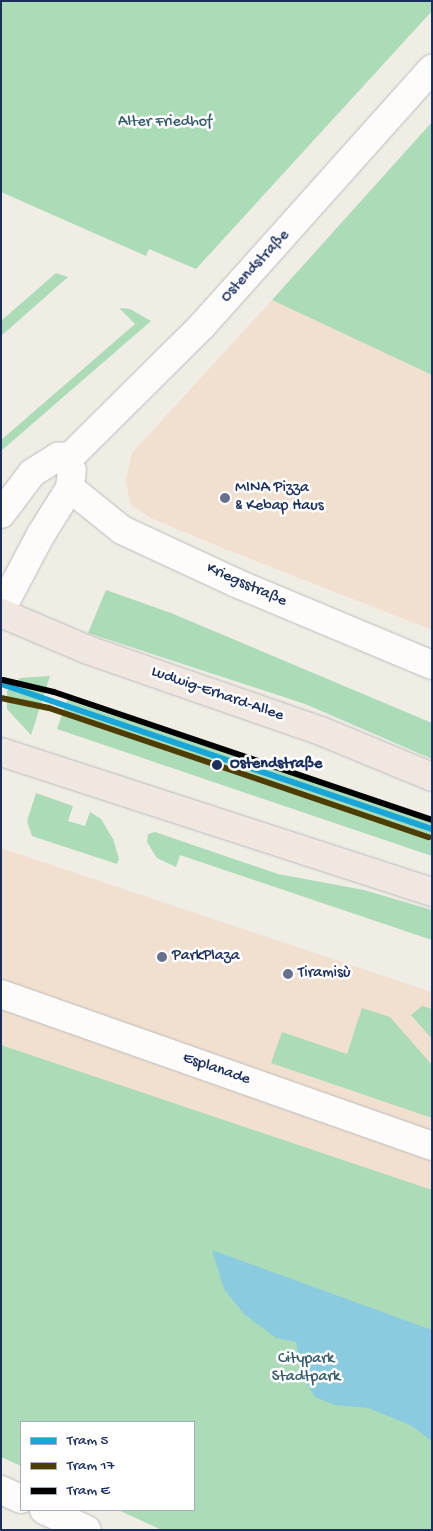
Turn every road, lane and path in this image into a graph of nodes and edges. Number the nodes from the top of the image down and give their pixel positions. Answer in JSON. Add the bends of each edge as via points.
{"nodes":[{"id":1,"x":432,"y":69,"type":"edge"},
{"id":2,"x":72,"y":456,"type":"junction"},
{"id":3,"x":70,"y":488,"type":"junction"},
{"id":4,"x":1,"y":514,"type":"edge"},
{"id":5,"x":1,"y":612,"type":"edge"},
{"id":6,"x":432,"y":665,"type":"edge"},
{"id":7,"x":1,"y":752,"type":"edge"},
{"id":8,"x":432,"y":777,"type":"edge"},
{"id":9,"x":432,"y":892,"type":"edge"},
{"id":10,"x":1,"y":994,"type":"edge"},
{"id":11,"x":432,"y":1146,"type":"edge"},
{"id":12,"x":1,"y":1490,"type":"edge"},
{"id":13,"x":20,"y":1499,"type":"edge"},
{"id":14,"x":46,"y":1511,"type":"edge"},
{"id":15,"x":87,"y":1530,"type":"edge"}],
"edges":[{"from":1,"to":2,"type":"street","name":"Ostendstraße","via":[[274,248]]},
{"from":2,"to":3,"type":"street"},
{"from":2,"to":4,"type":"street","name":"Ostendstraße","via":[[58,457],[32,473]]},
{"from":3,"to":5,"type":"street","via":[[40,536]]},
{"from":3,"to":6,"type":"street","name":"Kriegsstraße","via":[[122,530],[236,583]]},
{"from":5,"to":8,"type":"main road","name":"Ludwig-Erhard-Allee","via":[[88,650],[321,731]]},
{"from":7,"to":9,"type":"main road"},
{"from":10,"to":11,"type":"street","name":"Esplanade"},
{"from":12,"to":13,"type":"street"},
{"from":14,"to":15,"type":"street"}]}
